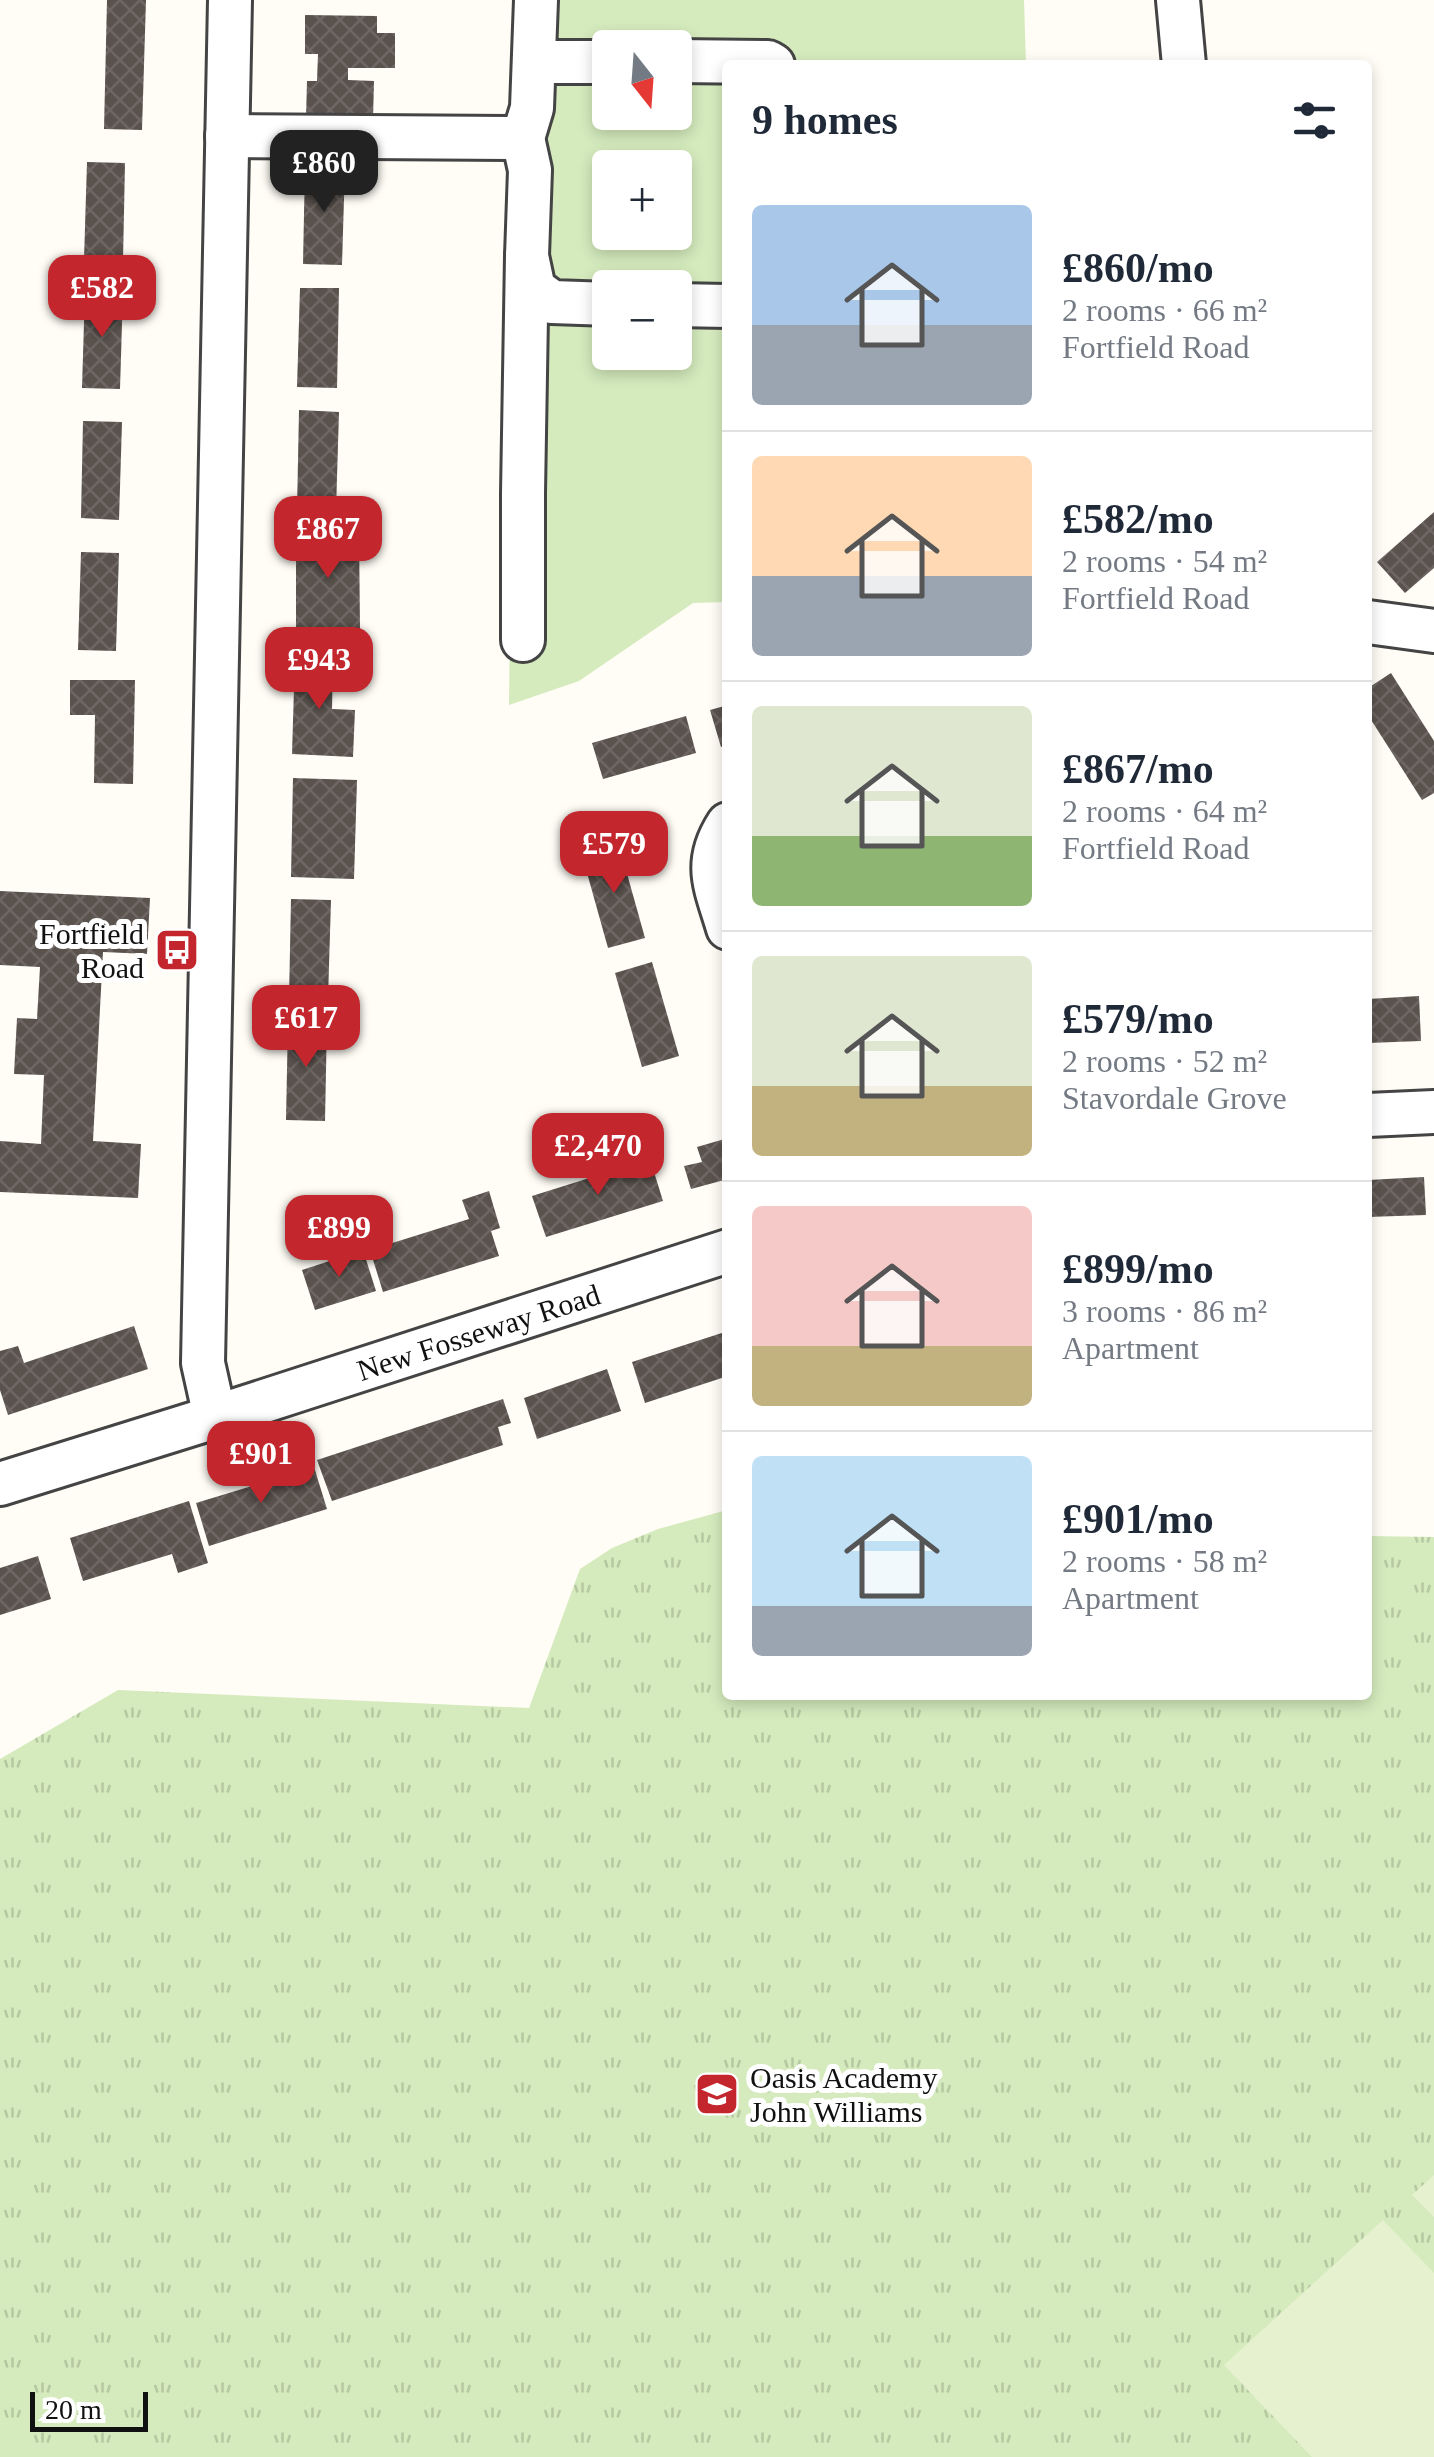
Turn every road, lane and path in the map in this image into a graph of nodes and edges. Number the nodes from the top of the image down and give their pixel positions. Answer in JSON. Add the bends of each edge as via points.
{"nodes":[{"id":1,"x":230,"y":0,"type":"edge"},
{"id":2,"x":536,"y":0,"type":"edge"},
{"id":3,"x":1178,"y":0,"type":"edge"},
{"id":4,"x":1184,"y":60,"type":"edge"},
{"id":5,"x":692,"y":61,"type":"edge"},
{"id":6,"x":534,"y":62,"type":"junction"},
{"id":7,"x":592,"y":62,"type":"edge"},
{"id":8,"x":722,"y":62,"type":"edge"},
{"id":9,"x":227,"y":136,"type":"junction"},
{"id":10,"x":523,"y":138,"type":"junction"},
{"id":11,"x":527,"y":256,"type":"junction"},
{"id":12,"x":592,"y":303,"type":"edge"},
{"id":13,"x":692,"y":305,"type":"edge"},
{"id":14,"x":722,"y":306,"type":"edge"},
{"id":15,"x":1372,"y":623,"type":"edge"},
{"id":16,"x":1434,"y":632,"type":"edge"},
{"id":17,"x":524,"y":640,"type":"dead end"},
{"id":18,"x":722,"y":834,"type":"edge"},
{"id":19,"x":722,"y":908,"type":"edge"},
{"id":20,"x":1434,"y":1112,"type":"edge"},
{"id":21,"x":1372,"y":1115,"type":"edge"},
{"id":22,"x":722,"y":1253,"type":"edge"},
{"id":23,"x":215,"y":1417,"type":"junction"},
{"id":24,"x":0,"y":1484,"type":"edge"}],
"edges":[{"from":1,"to":9,"type":"street"},
{"from":2,"to":6,"type":"street"},
{"from":3,"to":4,"type":"street"},
{"from":5,"to":8,"type":"street"},
{"from":6,"to":7,"type":"street"},
{"from":6,"to":10,"type":"street"},
{"from":9,"to":10,"type":"street"},
{"from":9,"to":23,"type":"street","via":[[202,1362]]},
{"from":10,"to":11,"type":"street","via":[[530,170]]},
{"from":11,"to":12,"type":"street","via":[[534,289],[552,302]]},
{"from":11,"to":17,"type":"street"},
{"from":13,"to":14,"type":"street"},
{"from":15,"to":16,"type":"street"},
{"from":18,"to":19,"type":"street","via":[[711,870]]},
{"from":20,"to":21,"type":"street"},
{"from":22,"to":23,"type":"street","name":"New Fosseway Road"},
{"from":23,"to":24,"type":"street","name":"New Fosseway Road"}]}
